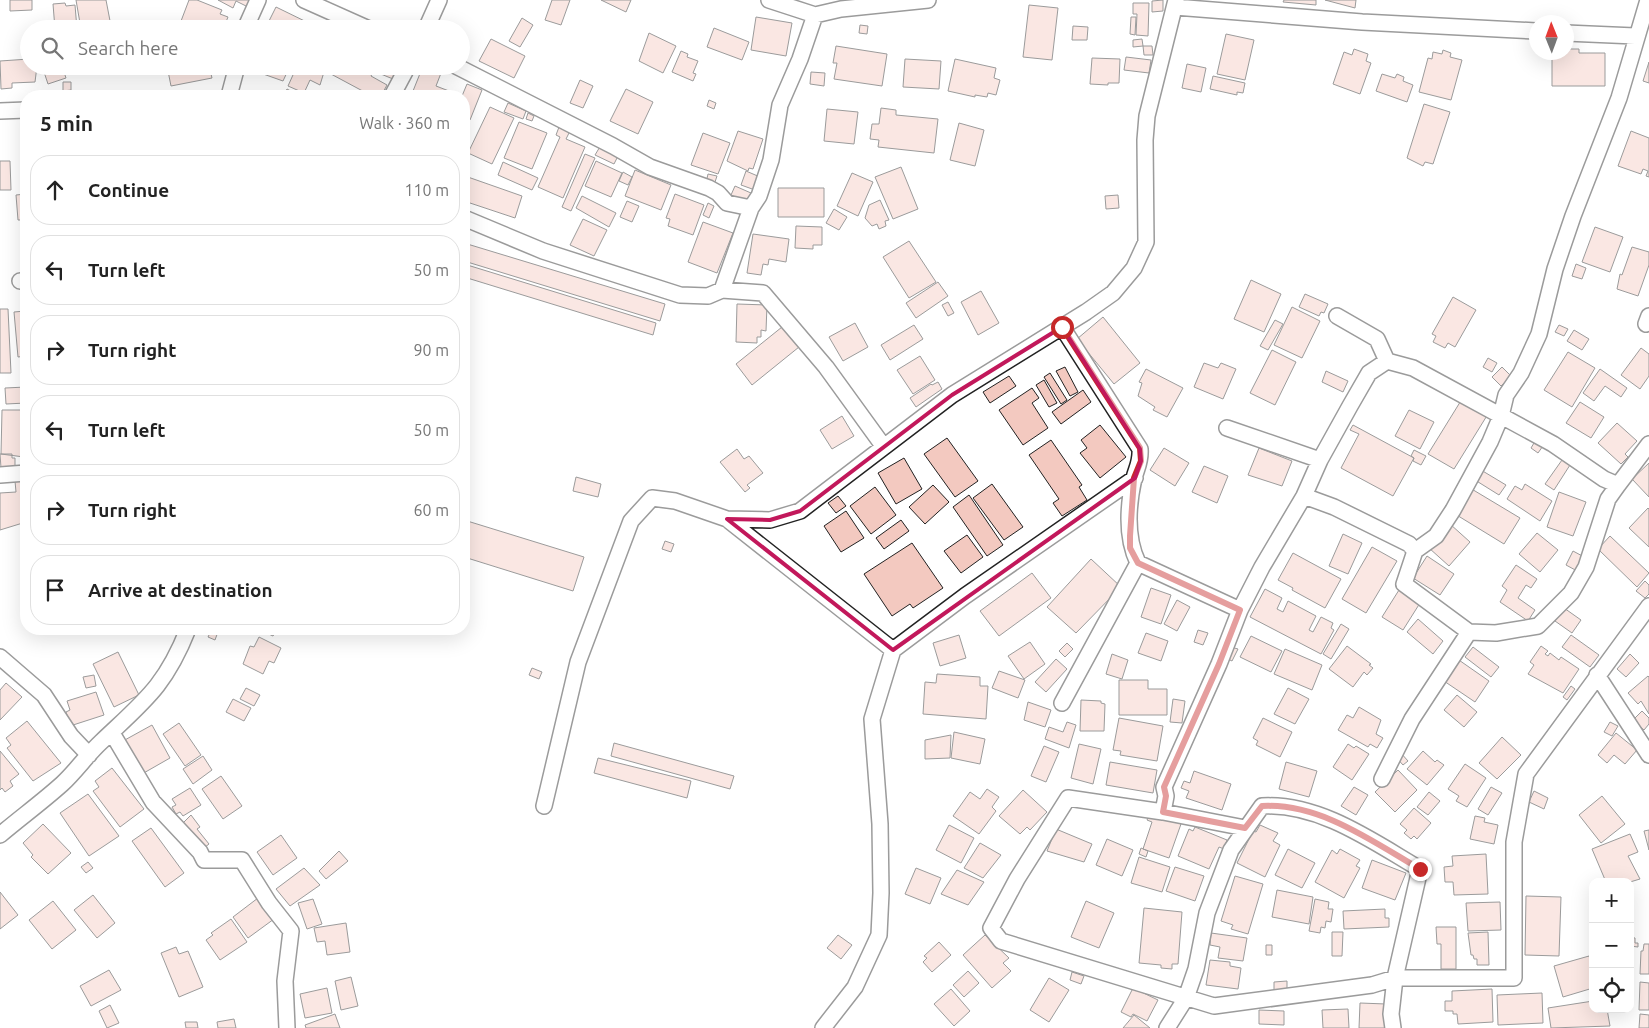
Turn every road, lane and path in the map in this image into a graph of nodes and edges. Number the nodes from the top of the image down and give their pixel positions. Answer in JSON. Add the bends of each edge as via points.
{"nodes":[{"id":1,"x":258,"y":0,"type":"edge"},
{"id":2,"x":304,"y":0,"type":"edge"},
{"id":3,"x":439,"y":0,"type":"edge"},
{"id":4,"x":769,"y":0,"type":"edge"},
{"id":5,"x":928,"y":0,"type":"edge"},
{"id":6,"x":1648,"y":0,"type":"edge"},
{"id":7,"x":1175,"y":3,"type":"edge"},
{"id":8,"x":815,"y":15,"type":"junction"},
{"id":9,"x":249,"y":20,"type":"edge"},
{"id":10,"x":349,"y":20,"type":"edge"},
{"id":11,"x":430,"y":20,"type":"edge"},
{"id":12,"x":1529,"y":31,"type":"edge"},
{"id":13,"x":1574,"y":32,"type":"edge"},
{"id":14,"x":1635,"y":36,"type":"junction"},
{"id":15,"x":470,"y":73,"type":"edge"},
{"id":16,"x":235,"y":75,"type":"edge"},
{"id":17,"x":403,"y":75,"type":"edge"},
{"id":18,"x":231,"y":90,"type":"edge"},
{"id":19,"x":395,"y":90,"type":"edge"},
{"id":20,"x":20,"y":110,"type":"edge"},
{"id":21,"x":0,"y":111,"type":"edge"},
{"id":22,"x":751,"y":208,"type":"junction"},
{"id":23,"x":470,"y":221,"type":"edge"},
{"id":24,"x":722,"y":290,"type":"junction"},
{"id":25,"x":1337,"y":316,"type":"dead end"},
{"id":26,"x":1062,"y":327,"type":"junction"},
{"id":27,"x":1387,"y":361,"type":"junction"},
{"id":28,"x":1501,"y":416,"type":"junction"},
{"id":29,"x":1227,"y":428,"type":"dead end"},
{"id":30,"x":1649,"y":444,"type":"edge"},
{"id":31,"x":884,"y":447,"type":"junction"},
{"id":32,"x":1320,"y":460,"type":"junction"},
{"id":33,"x":20,"y":473,"type":"edge"},
{"id":34,"x":0,"y":475,"type":"edge"},
{"id":35,"x":1134,"y":478,"type":"junction"},
{"id":36,"x":1618,"y":485,"type":"junction"},
{"id":37,"x":1304,"y":496,"type":"junction"},
{"id":38,"x":727,"y":519,"type":"junction"},
{"id":39,"x":1415,"y":551,"type":"junction"},
{"id":40,"x":1138,"y":563,"type":"junction"},
{"id":41,"x":1649,"y":606,"type":"edge"},
{"id":42,"x":1240,"y":610,"type":"junction"},
{"id":43,"x":1469,"y":632,"type":"junction"},
{"id":44,"x":186,"y":635,"type":"edge"},
{"id":45,"x":893,"y":650,"type":"junction"},
{"id":46,"x":0,"y":657,"type":"edge"},
{"id":47,"x":1597,"y":675,"type":"junction"},
{"id":48,"x":1062,"y":703,"type":"dead end"},
{"id":49,"x":112,"y":733,"type":"junction"},
{"id":50,"x":88,"y":755,"type":"junction"},
{"id":51,"x":1649,"y":755,"type":"edge"},
{"id":52,"x":1382,"y":779,"type":"dead end"},
{"id":53,"x":544,"y":806,"type":"dead end"},
{"id":54,"x":1163,"y":812,"type":"junction"},
{"id":55,"x":1245,"y":828,"type":"junction"},
{"id":56,"x":0,"y":835,"type":"edge"},
{"id":57,"x":1395,"y":978,"type":"junction"},
{"id":58,"x":1186,"y":998,"type":"junction"},
{"id":59,"x":287,"y":1028,"type":"edge"},
{"id":60,"x":824,"y":1028,"type":"edge"},
{"id":61,"x":1167,"y":1028,"type":"edge"},
{"id":62,"x":1393,"y":1028,"type":"edge"}],
"edges":[{"from":1,"to":9,"type":"street"},
{"from":2,"to":10,"type":"street"},
{"from":3,"to":11,"type":"street"},
{"from":4,"to":8,"type":"street"},
{"from":5,"to":8,"type":"street","via":[[841,9]]},
{"from":6,"to":14,"type":"street"},
{"from":7,"to":12,"type":"street","via":[[1362,22]]},
{"from":7,"to":26,"type":"street","via":[[1147,116],[1146,242],[1134,268],[1113,293]]},
{"from":8,"to":22,"type":"street","via":[[780,105],[771,160],[760,196]]},
{"from":13,"to":14,"type":"street"},
{"from":14,"to":28,"type":"street","via":[[1619,98],[1555,269],[1539,334],[1521,373],[1506,395]]},
{"from":15,"to":22,"type":"street","via":[[650,166],[709,188],[727,204]]},
{"from":16,"to":18,"type":"street"},
{"from":17,"to":19,"type":"street"},
{"from":20,"to":21,"type":"street"},
{"from":22,"to":24,"type":"street"},
{"from":23,"to":24,"type":"street","via":[[543,251],[680,295],[708,296]]},
{"from":24,"to":31,"type":"street","via":[[763,293],[826,367]]},
{"from":25,"to":27,"type":"street","via":[[1377,339]]},
{"from":26,"to":31,"type":"street","via":[[952,395]]},
{"from":26,"to":35,"type":"street","via":[[1140,448],[1141,461]]},
{"from":27,"to":28,"type":"street","via":[[1413,368]]},
{"from":27,"to":32,"type":"street","via":[[1369,374]]},
{"from":28,"to":36,"type":"street"},
{"from":28,"to":39,"type":"street","via":[[1453,510],[1436,536]]},
{"from":29,"to":32,"type":"street"},
{"from":30,"to":36,"type":"street"},
{"from":31,"to":38,"type":"street","via":[[800,511],[770,520]]},
{"from":32,"to":37,"type":"street"},
{"from":33,"to":34,"type":"street"},
{"from":35,"to":40,"type":"street","via":[[1130,548]]},
{"from":35,"to":45,"type":"street"},
{"from":36,"to":43,"type":"street","via":[[1608,499],[1586,567],[1571,593],[1538,626],[1496,633]]},
{"from":37,"to":39,"type":"street","via":[[1409,544]]},
{"from":37,"to":42,"type":"street"},
{"from":38,"to":45,"type":"street"},
{"from":38,"to":53,"type":"street","via":[[675,501],[652,498],[631,521],[578,662]]},
{"from":39,"to":43,"type":"street","via":[[1404,584]]},
{"from":40,"to":42,"type":"street"},
{"from":40,"to":48,"type":"street"},
{"from":41,"to":47,"type":"street"},
{"from":42,"to":54,"type":"street","via":[[1164,787]]},
{"from":43,"to":52,"type":"street","via":[[1412,719]]},
{"from":44,"to":49,"type":"street","via":[[176,659],[156,689]]},
{"from":45,"to":60,"type":"street","via":[[872,718],[880,824],[879,935],[855,986]]},
{"from":46,"to":50,"type":"street","via":[[44,695]]},
{"from":47,"to":51,"type":"street"},
{"from":47,"to":57,"type":"street","via":[[1526,774],[1514,842],[1514,978]]},
{"from":49,"to":50,"type":"street"},
{"from":49,"to":59,"type":"street","via":[[153,802],[204,860],[242,860],[291,931],[285,981]]},
{"from":50,"to":56,"type":"street","via":[[62,784]]},
{"from":54,"to":55,"type":"street"},
{"from":54,"to":58,"type":"street","via":[[1068,798],[1017,879],[991,928],[1001,941]]},
{"from":55,"to":57,"type":"street","via":[[1262,806],[1281,805],[1338,821],[1420,869]]},
{"from":55,"to":58,"type":"street","via":[[1230,850],[1207,912],[1196,969]]},
{"from":57,"to":58,"type":"street","via":[[1372,985],[1214,1006]]},
{"from":57,"to":62,"type":"street","via":[[1391,1014]]},
{"from":58,"to":61,"type":"street"}]}
